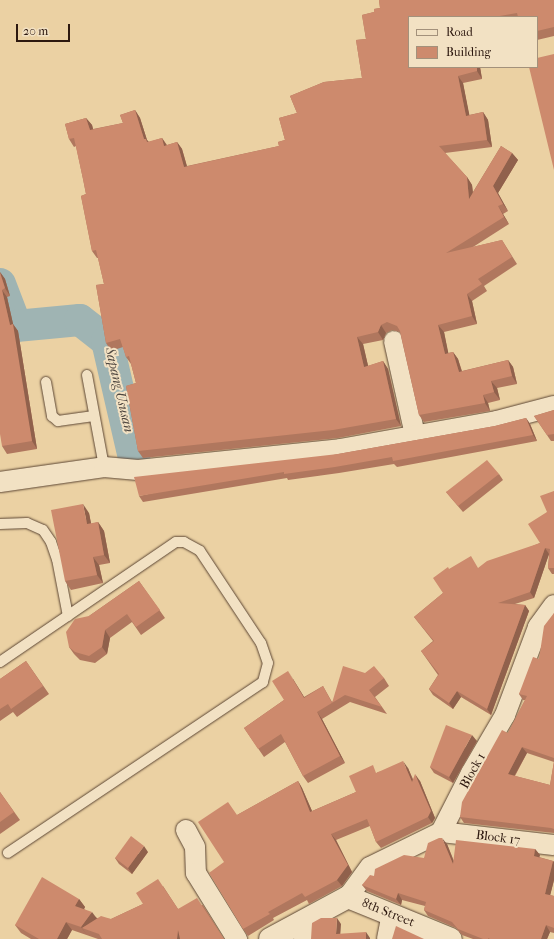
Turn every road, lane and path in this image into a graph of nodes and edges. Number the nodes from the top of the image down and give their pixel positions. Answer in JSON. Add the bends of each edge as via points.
{"nodes":[{"id":1,"x":394,"y":341,"type":"dead end"},
{"id":2,"x":87,"y":375,"type":"dead end"},
{"id":3,"x":46,"y":382,"type":"dead end"},
{"id":4,"x":554,"y":406,"type":"edge"},
{"id":5,"x":94,"y":416,"type":"junction"},
{"id":6,"x":415,"y":435,"type":"junction"},
{"id":7,"x":104,"y":468,"type":"junction"},
{"id":8,"x":0,"y":482,"type":"edge"},
{"id":9,"x":0,"y":524,"type":"edge"},
{"id":10,"x":554,"y":605,"type":"edge"},
{"id":11,"x":68,"y":616,"type":"junction"},
{"id":12,"x":0,"y":662,"type":"edge"},
{"id":13,"x":186,"y":830,"type":"dead end"},
{"id":14,"x":441,"y":832,"type":"junction"},
{"id":15,"x":554,"y":845,"type":"edge"},
{"id":16,"x":8,"y":853,"type":"dead end"},
{"id":17,"x":348,"y":897,"type":"junction"},
{"id":18,"x":392,"y":914,"type":"junction"},
{"id":19,"x":305,"y":930,"type":"edge"},
{"id":20,"x":237,"y":939,"type":"edge"},
{"id":21,"x":270,"y":939,"type":"edge"},
{"id":22,"x":387,"y":939,"type":"edge"},
{"id":23,"x":450,"y":939,"type":"edge"}],
"edges":[{"from":1,"to":6,"type":"street"},
{"from":2,"to":5,"type":"lane"},
{"from":3,"to":5,"type":"lane","via":[[52,416],[58,421]]},
{"from":4,"to":6,"type":"street","via":[[497,421]]},
{"from":5,"to":7,"type":"lane"},
{"from":6,"to":7,"type":"street","via":[[286,456],[138,470]]},
{"from":7,"to":8,"type":"street"},
{"from":9,"to":11,"type":"lane","via":[[28,523],[43,530],[57,559]]},
{"from":10,"to":14,"type":"street","name":"Block 1","via":[[538,627],[506,715],[471,773]]},
{"from":11,"to":12,"type":"lane"},
{"from":11,"to":16,"type":"lane","via":[[176,542],[184,542],[200,551],[262,643],[268,663],[263,682]]},
{"from":13,"to":20,"type":"street","via":[[195,847],[196,873]]},
{"from":14,"to":15,"type":"street","name":"Block 17"},
{"from":14,"to":17,"type":"street","via":[[370,867]]},
{"from":17,"to":18,"type":"street","name":"8th Street"},
{"from":17,"to":19,"type":"street"},
{"from":18,"to":22,"type":"street"},
{"from":18,"to":23,"type":"street","name":"8th Street"},
{"from":19,"to":21,"type":"street"}]}
